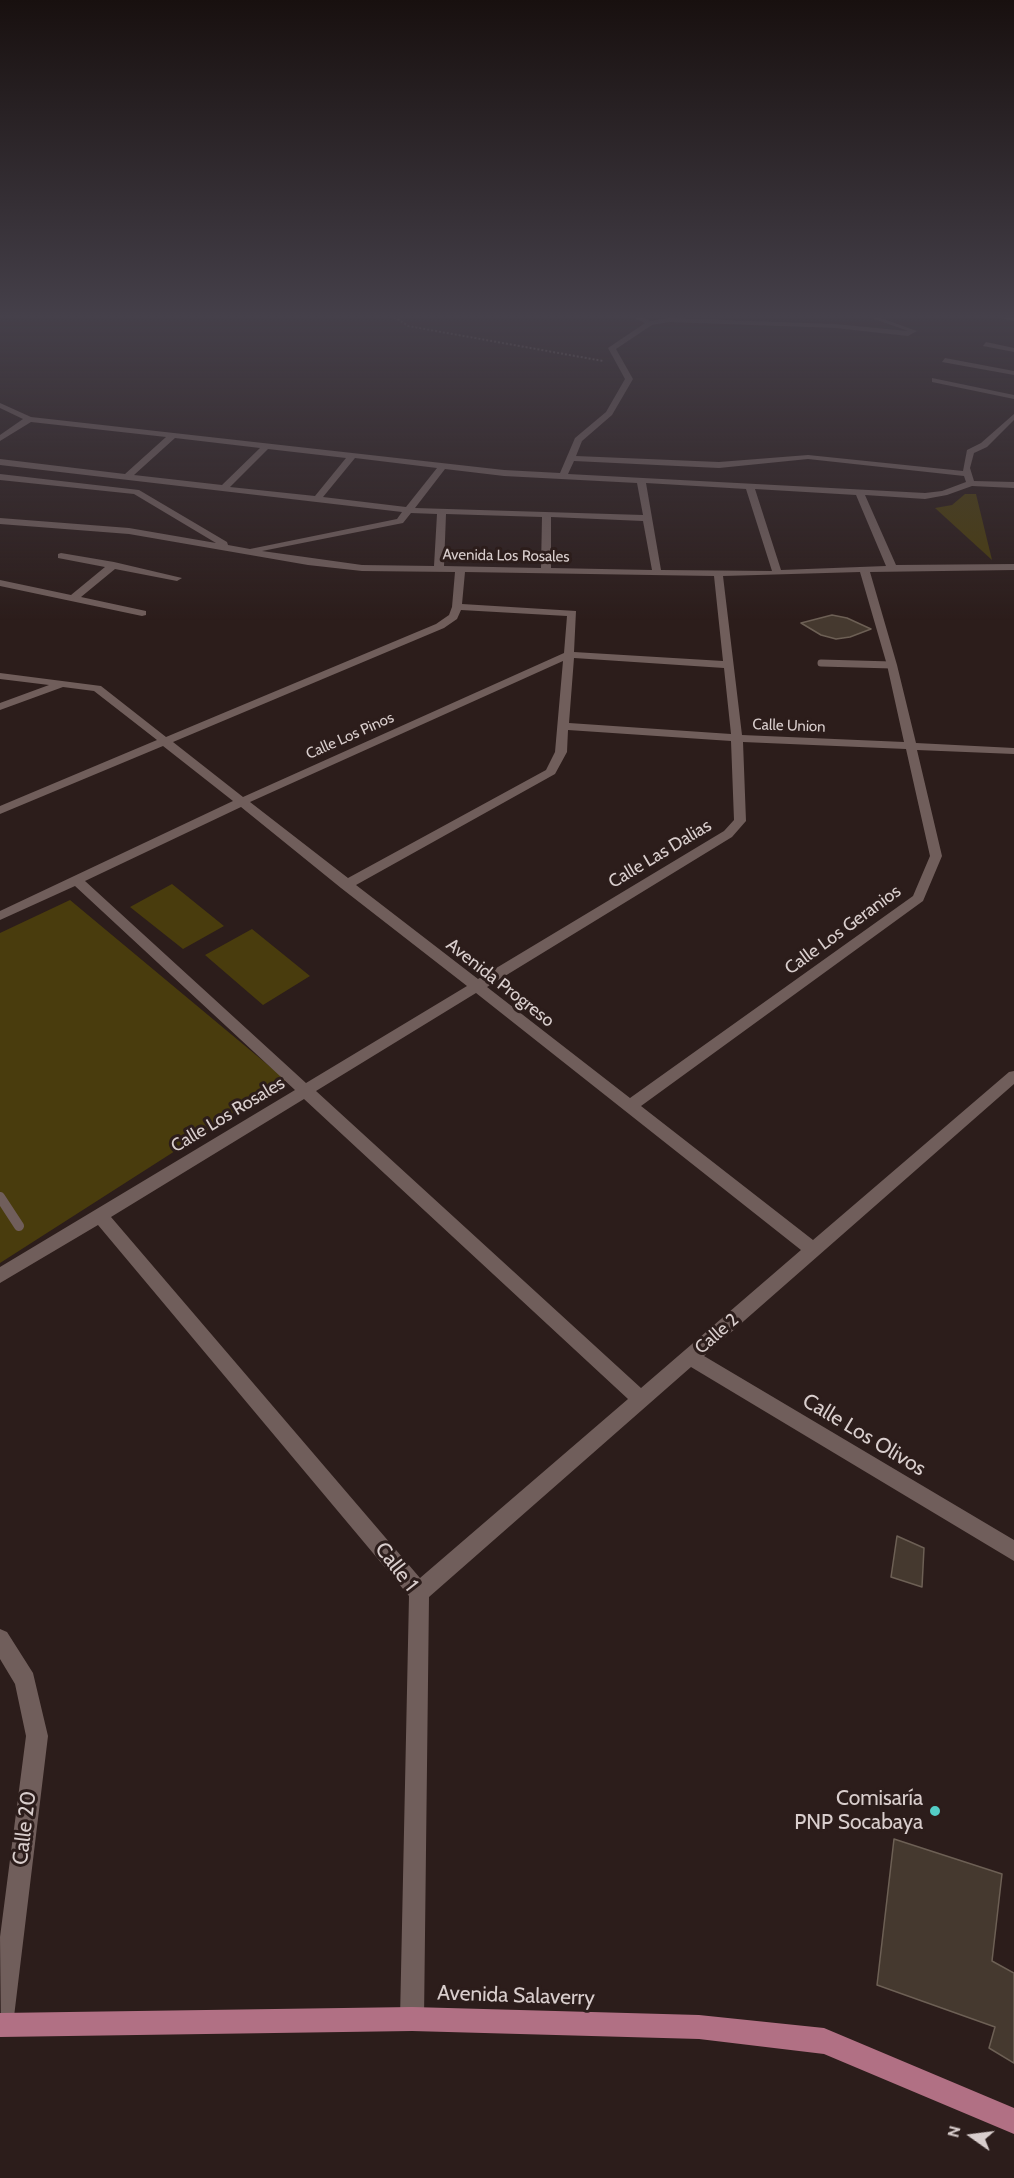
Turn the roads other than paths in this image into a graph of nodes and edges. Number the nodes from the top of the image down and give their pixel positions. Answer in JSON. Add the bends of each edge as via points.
{"nodes":[{"id":1,"x":26,"y":418,"type":"edge"},
{"id":2,"x":603,"y":418,"type":"edge"},
{"id":3,"x":1012,"y":418,"type":"edge"},
{"id":4,"x":29,"y":419,"type":"junction"},
{"id":5,"x":172,"y":436,"type":"junction"},
{"id":6,"x":0,"y":439,"type":"edge"},
{"id":7,"x":266,"y":446,"type":"junction"},
{"id":8,"x":353,"y":455,"type":"junction"},
{"id":9,"x":571,"y":458,"type":"junction"},
{"id":10,"x":0,"y":462,"type":"edge"},
{"id":11,"x":443,"y":465,"type":"junction"},
{"id":12,"x":563,"y":476,"type":"junction"},
{"id":13,"x":0,"y":477,"type":"edge"},
{"id":14,"x":128,"y":477,"type":"junction"},
{"id":15,"x":970,"y":478,"type":"junction"},
{"id":16,"x":641,"y":480,"type":"junction"},
{"id":17,"x":1014,"y":485,"type":"edge"},
{"id":18,"x":750,"y":487,"type":"junction"},
{"id":19,"x":224,"y":488,"type":"junction"},
{"id":20,"x":860,"y":493,"type":"junction"},
{"id":21,"x":317,"y":499,"type":"junction"},
{"id":22,"x":408,"y":510,"type":"junction"},
{"id":23,"x":442,"y":512,"type":"junction"},
{"id":24,"x":547,"y":515,"type":"junction"},
{"id":25,"x":649,"y":518,"type":"junction"},
{"id":26,"x":0,"y":520,"type":"edge"},
{"id":27,"x":233,"y":550,"type":"junction"},
{"id":28,"x":245,"y":552,"type":"junction"},
{"id":29,"x":61,"y":556,"type":"dead end"},
{"id":30,"x":114,"y":565,"type":"junction"},
{"id":31,"x":892,"y":568,"type":"junction"},
{"id":32,"x":1014,"y":568,"type":"edge"},
{"id":33,"x":864,"y":569,"type":"junction"},
{"id":34,"x":439,"y":570,"type":"junction"},
{"id":35,"x":460,"y":570,"type":"junction"},
{"id":36,"x":546,"y":572,"type":"junction"},
{"id":37,"x":657,"y":573,"type":"junction"},
{"id":38,"x":718,"y":573,"type":"junction"},
{"id":39,"x":777,"y":573,"type":"junction"},
{"id":40,"x":177,"y":578,"type":"dead end"},
{"id":41,"x":0,"y":583,"type":"edge"},
{"id":42,"x":74,"y":598,"type":"junction"},
{"id":43,"x":457,"y":607,"type":"junction"},
{"id":44,"x":142,"y":613,"type":"dead end"},
{"id":45,"x":568,"y":655,"type":"junction"},
{"id":46,"x":821,"y":663,"type":"dead end"},
{"id":47,"x":729,"y":665,"type":"junction"},
{"id":48,"x":892,"y":665,"type":"junction"},
{"id":49,"x":0,"y":676,"type":"edge"},
{"id":50,"x":63,"y":684,"type":"junction"},
{"id":51,"x":0,"y":707,"type":"edge"},
{"id":52,"x":564,"y":726,"type":"junction"},
{"id":53,"x":737,"y":738,"type":"junction"},
{"id":54,"x":165,"y":743,"type":"junction"},
{"id":55,"x":909,"y":746,"type":"junction"},
{"id":56,"x":1014,"y":751,"type":"edge"},
{"id":57,"x":241,"y":802,"type":"junction"},
{"id":58,"x":0,"y":810,"type":"edge"},
{"id":59,"x":76,"y":880,"type":"junction"},
{"id":60,"x":346,"y":885,"type":"junction"},
{"id":61,"x":0,"y":916,"type":"edge"},
{"id":62,"x":476,"y":987,"type":"junction"},
{"id":63,"x":1014,"y":1076,"type":"edge"},
{"id":64,"x":305,"y":1090,"type":"junction"},
{"id":65,"x":629,"y":1107,"type":"junction"},
{"id":66,"x":0,"y":1197,"type":"edge"},
{"id":67,"x":100,"y":1215,"type":"junction"},
{"id":68,"x":19,"y":1226,"type":"dead end"},
{"id":69,"x":813,"y":1250,"type":"junction"},
{"id":70,"x":0,"y":1276,"type":"edge"},
{"id":71,"x":690,"y":1357,"type":"junction"},
{"id":72,"x":641,"y":1399,"type":"junction"},
{"id":73,"x":1014,"y":1551,"type":"edge"},
{"id":74,"x":419,"y":1592,"type":"junction"},
{"id":75,"x":0,"y":1639,"type":"edge"},
{"id":76,"x":412,"y":2019,"type":"junction"},
{"id":77,"x":0,"y":2025,"type":"edge"},
{"id":78,"x":1014,"y":2121,"type":"edge"}],
"edges":[{"from":1,"to":4,"type":"street"},
{"from":2,"to":9,"type":"street","via":[[578,440]]},
{"from":3,"to":15,"type":"street","via":[[984,445],[970,452],[966,468]]},
{"from":4,"to":5,"type":"street"},
{"from":4,"to":6,"type":"street"},
{"from":5,"to":7,"type":"street"},
{"from":5,"to":14,"type":"street"},
{"from":7,"to":8,"type":"street"},
{"from":7,"to":19,"type":"street"},
{"from":8,"to":11,"type":"street"},
{"from":8,"to":21,"type":"street"},
{"from":9,"to":12,"type":"street"},
{"from":9,"to":15,"type":"street","via":[[719,465],[808,457]]},
{"from":10,"to":14,"type":"street"},
{"from":11,"to":12,"type":"street"},
{"from":11,"to":22,"type":"street"},
{"from":12,"to":16,"type":"street"},
{"from":13,"to":27,"type":"street","via":[[136,492]]},
{"from":14,"to":19,"type":"street"},
{"from":15,"to":17,"type":"street"},
{"from":15,"to":20,"type":"street","via":[[944,493],[925,496]]},
{"from":16,"to":18,"type":"street"},
{"from":16,"to":25,"type":"street"},
{"from":18,"to":20,"type":"street"},
{"from":18,"to":39,"type":"street"},
{"from":19,"to":21,"type":"street"},
{"from":20,"to":31,"type":"street"},
{"from":21,"to":22,"type":"street"},
{"from":22,"to":23,"type":"street"},
{"from":22,"to":28,"type":"street","via":[[400,521]]},
{"from":23,"to":24,"type":"street"},
{"from":23,"to":34,"type":"street"},
{"from":24,"to":25,"type":"street"},
{"from":24,"to":36,"type":"street"},
{"from":25,"to":37,"type":"street"},
{"from":26,"to":27,"type":"street","name":"Avenida Los Rosales","via":[[129,531]]},
{"from":27,"to":28,"type":"street","name":"Avenida Los Rosales"},
{"from":28,"to":34,"type":"street","name":"Avenida Los Rosales","via":[[362,568]]},
{"from":29,"to":30,"type":"street"},
{"from":30,"to":40,"type":"street"},
{"from":30,"to":42,"type":"street"},
{"from":31,"to":32,"type":"street","name":"Avenida Los Rosales"},
{"from":31,"to":33,"type":"street","name":"Avenida Los Rosales"},
{"from":33,"to":39,"type":"street","name":"Avenida Los Rosales"},
{"from":33,"to":48,"type":"street","name":"Calle Los Geranios"},
{"from":34,"to":35,"type":"street","name":"Avenida Los Rosales"},
{"from":35,"to":36,"type":"street","name":"Avenida Los Rosales"},
{"from":35,"to":43,"type":"street"},
{"from":36,"to":37,"type":"street","name":"Avenida Los Rosales"},
{"from":37,"to":38,"type":"street","name":"Avenida Los Rosales"},
{"from":38,"to":39,"type":"street","name":"Avenida Los Rosales"},
{"from":38,"to":47,"type":"street","name":"Calle Las Dalias"},
{"from":41,"to":42,"type":"street"},
{"from":42,"to":44,"type":"street"},
{"from":43,"to":45,"type":"street","via":[[572,613]]},
{"from":43,"to":54,"type":"street","via":[[453,617],[440,626]]},
{"from":45,"to":47,"type":"street","name":"Calle Los Pinos"},
{"from":45,"to":52,"type":"street"},
{"from":45,"to":57,"type":"street","name":"Calle Los Pinos"},
{"from":46,"to":48,"type":"lane"},
{"from":47,"to":53,"type":"street","name":"Calle Las Dalias"},
{"from":48,"to":55,"type":"street","name":"Calle Los Geranios"},
{"from":49,"to":50,"type":"street","name":"Avenida Progreso"},
{"from":50,"to":51,"type":"street"},
{"from":50,"to":54,"type":"street","name":"Avenida Progreso","via":[[97,688]]},
{"from":52,"to":53,"type":"street","name":"Calle Union"},
{"from":52,"to":60,"type":"street","via":[[561,752],[551,772]]},
{"from":53,"to":55,"type":"street","name":"Calle Union"},
{"from":53,"to":62,"type":"street","name":"Calle Las Dalias","via":[[740,821],[728,834]]},
{"from":54,"to":57,"type":"street","name":"Avenida Progreso"},
{"from":54,"to":58,"type":"street"},
{"from":55,"to":56,"type":"street","name":"Calle Union"},
{"from":55,"to":65,"type":"street","name":"Calle Los Geranios","via":[[936,856],[918,898]]},
{"from":57,"to":59,"type":"street","name":"Calle Los Pinos"},
{"from":57,"to":60,"type":"street","name":"Avenida Progreso"},
{"from":59,"to":61,"type":"street","name":"Calle Los Pinos"},
{"from":59,"to":64,"type":"street"},
{"from":60,"to":62,"type":"street","name":"Avenida Progreso"},
{"from":62,"to":64,"type":"street","name":"Calle Los Rosales"},
{"from":62,"to":65,"type":"street","name":"Avenida Progreso"},
{"from":63,"to":69,"type":"street","name":"Calle 2"},
{"from":64,"to":67,"type":"street","name":"Calle Los Rosales"},
{"from":64,"to":72,"type":"street"},
{"from":65,"to":69,"type":"street","name":"Avenida Progreso"},
{"from":66,"to":68,"type":"lane"},
{"from":67,"to":70,"type":"street","name":"Calle Los Rosales"},
{"from":67,"to":74,"type":"street","name":"Calle 1"},
{"from":69,"to":71,"type":"street","name":"Calle 2"},
{"from":71,"to":72,"type":"street","name":"Calle 2"},
{"from":71,"to":73,"type":"street","name":"Calle Los Olivos"},
{"from":72,"to":74,"type":"street","name":"Calle 2"},
{"from":74,"to":76,"type":"street","name":"Calle 1"},
{"from":75,"to":77,"type":"street","name":"Calle 20","via":[[25,1681],[37,1736]]},
{"from":76,"to":77,"type":"main road","name":"Avenida Salaverry"},
{"from":76,"to":78,"type":"main road","name":"Avenida Salaverry","via":[[699,2027],[824,2041]]}]}
